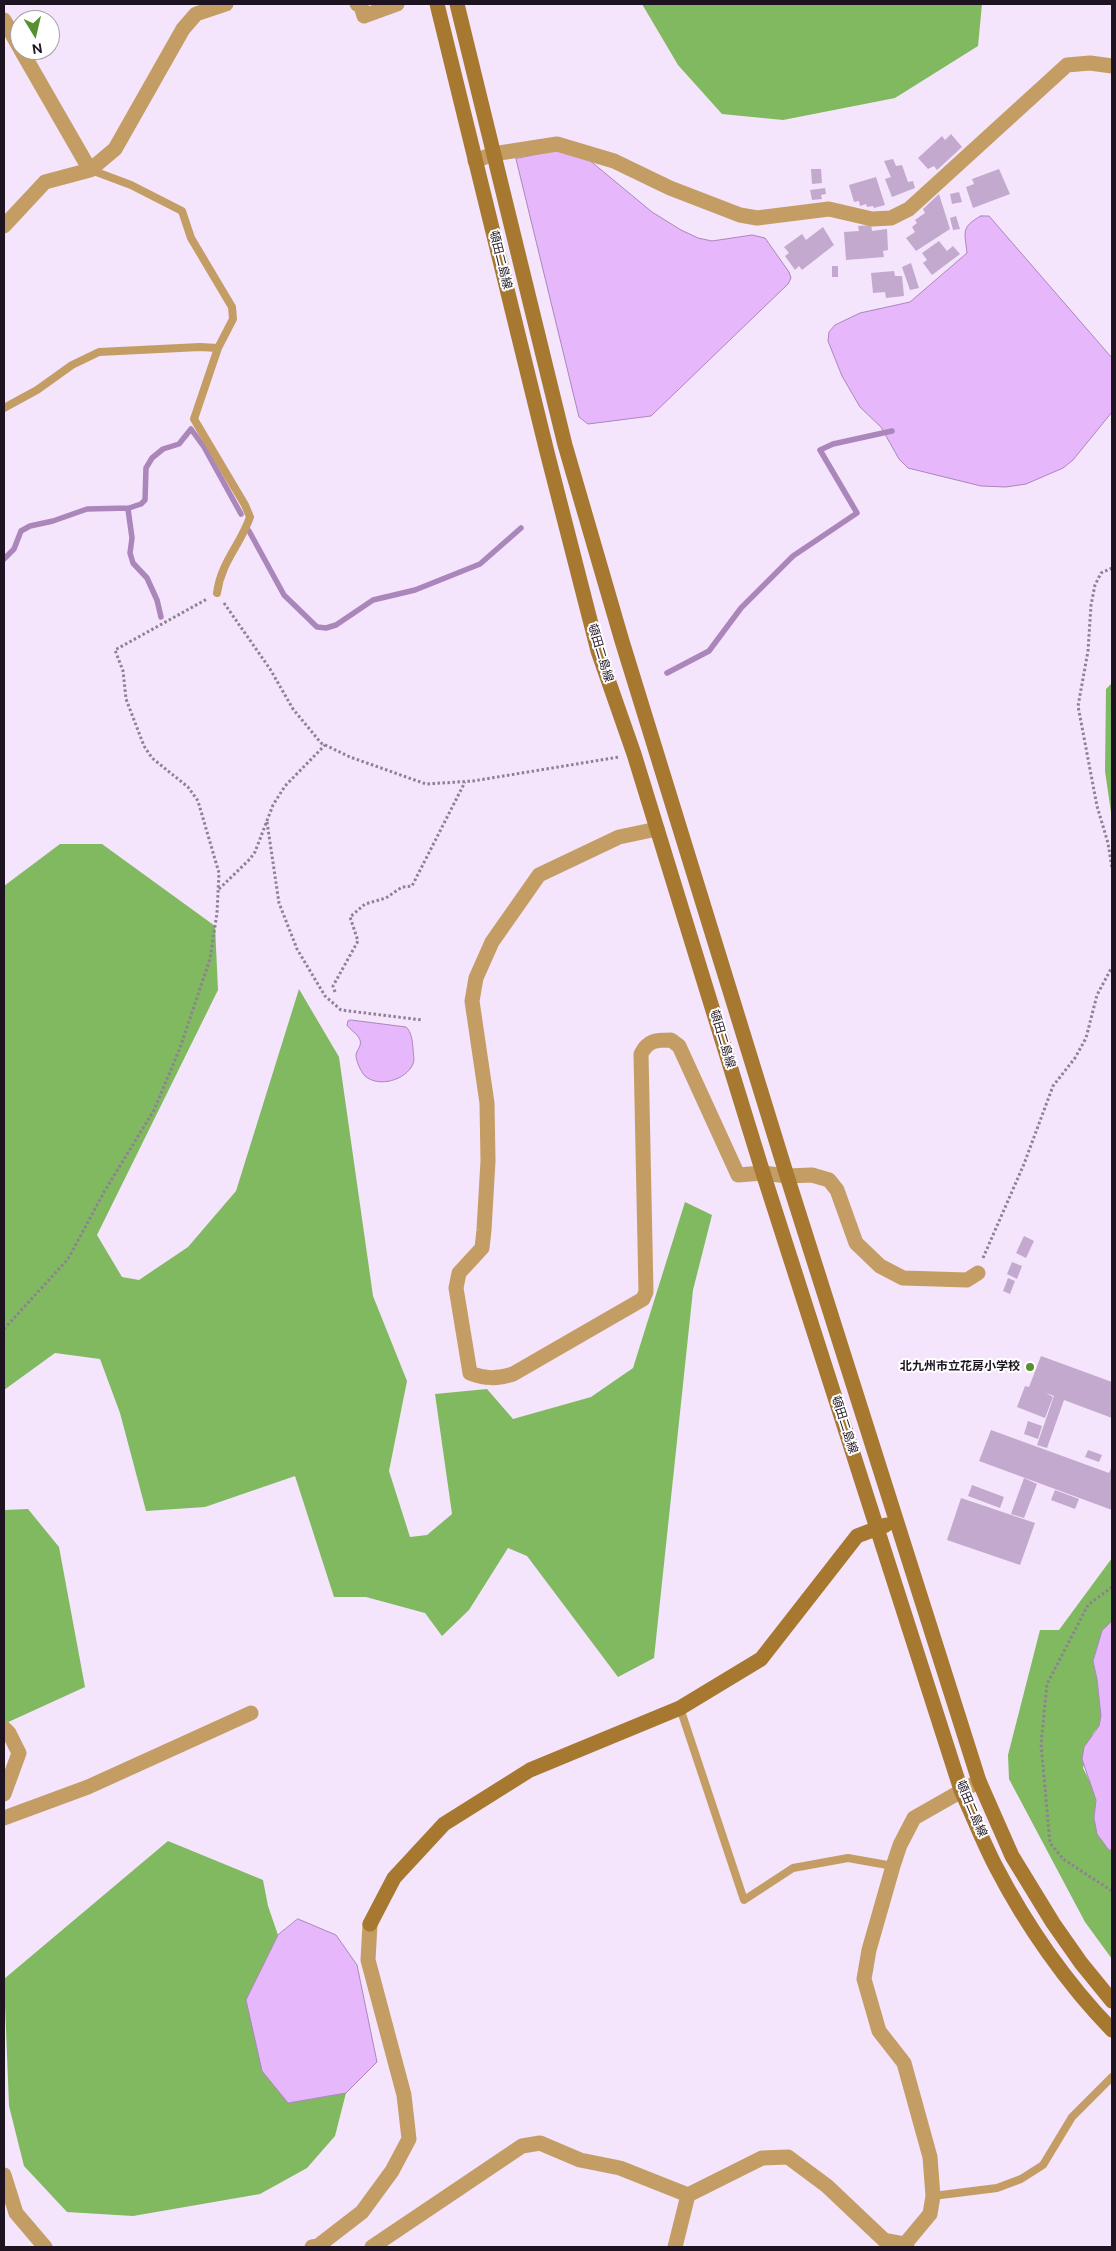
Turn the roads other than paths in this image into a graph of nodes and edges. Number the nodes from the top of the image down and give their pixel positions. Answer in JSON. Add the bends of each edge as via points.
{"nodes":[{"id":1,"x":226,"y":4,"type":"edge"},
{"id":2,"x":357,"y":4,"type":"edge"},
{"id":3,"x":397,"y":4,"type":"edge"},
{"id":4,"x":437,"y":4,"type":"edge"},
{"id":5,"x":457,"y":4,"type":"edge"},
{"id":6,"x":26,"y":60,"type":"edge"},
{"id":7,"x":1112,"y":66,"type":"edge"},
{"id":8,"x":493,"y":154,"type":"junction"},
{"id":9,"x":475,"y":161,"type":"junction"},
{"id":10,"x":90,"y":170,"type":"junction"},
{"id":11,"x":4,"y":226,"type":"edge"},
{"id":12,"x":218,"y":348,"type":"junction"},
{"id":13,"x":4,"y":408,"type":"edge"},
{"id":14,"x":217,"y":593,"type":"road end"},
{"id":15,"x":657,"y":829,"type":"junction"},
{"id":16,"x":763,"y":1173,"type":"junction"},
{"id":17,"x":787,"y":1176,"type":"junction"},
{"id":18,"x":978,"y":1273,"type":"road end"},
{"id":19,"x":896,"y":1521,"type":"junction"},
{"id":20,"x":877,"y":1528,"type":"junction"},
{"id":21,"x":680,"y":1708,"type":"junction"},
{"id":22,"x":251,"y":1712,"type":"dead end"},
{"id":23,"x":4,"y":1728,"type":"edge"},
{"id":24,"x":979,"y":1781,"type":"junction"},
{"id":25,"x":962,"y":1790,"type":"junction"},
{"id":26,"x":4,"y":1794,"type":"edge"},
{"id":27,"x":4,"y":1818,"type":"edge"},
{"id":28,"x":893,"y":1866,"type":"junction"},
{"id":29,"x":370,"y":1924,"type":"joint"},
{"id":30,"x":1112,"y":2001,"type":"edge"},
{"id":31,"x":1112,"y":2030,"type":"edge"},
{"id":32,"x":1112,"y":2077,"type":"edge"},
{"id":33,"x":4,"y":2175,"type":"edge"},
{"id":34,"x":688,"y":2195,"type":"junction"},
{"id":35,"x":933,"y":2196,"type":"junction"},
{"id":36,"x":906,"y":2246,"type":"edge"},
{"id":37,"x":45,"y":2247,"type":"edge"},
{"id":38,"x":312,"y":2247,"type":"edge"},
{"id":39,"x":372,"y":2247,"type":"edge"},
{"id":40,"x":675,"y":2247,"type":"edge"}],
"edges":[{"from":1,"to":10,"type":"street","via":[[196,14],[184,29],[115,149]]},
{"from":2,"to":3,"type":"street","via":[[364,16]]},
{"from":4,"to":9,"type":"main road","name":"頓田二島線"},
{"from":5,"to":8,"type":"main road","name":"頓田二島線"},
{"from":6,"to":10,"type":"street"},
{"from":7,"to":8,"type":"street","via":[[1090,63],[1067,65],[909,209],[891,218],[872,219],[829,209],[757,218],[740,215],[670,188],[614,161],[557,144]]},
{"from":8,"to":9,"type":"street"},
{"from":8,"to":17,"type":"main road","name":"頓田二島線","via":[[565,445]]},
{"from":9,"to":15,"type":"main road","name":"頓田二島線","via":[[598,651]]},
{"from":10,"to":11,"type":"street","via":[[45,182]]},
{"from":10,"to":12,"type":"lane","via":[[131,185],[182,211],[191,238],[232,307],[233,320]]},
{"from":12,"to":13,"type":"lane","via":[[99,352],[72,365]]},
{"from":12,"to":14,"type":"lane","via":[[194,419],[250,517],[244,534],[219,576]]},
{"from":15,"to":16,"type":"main road","name":"頓田二島線"},
{"from":15,"to":16,"type":"street","via":[[619,837],[538,875],[492,942],[476,978],[472,1001],[488,1142],[484,1230],[482,1248],[459,1273],[456,1288],[470,1373],[482,1378],[513,1374],[643,1300],[646,1254],[641,1054],[650,1041],[671,1040],[679,1046],[738,1175]]},
{"from":16,"to":17,"type":"street"},
{"from":16,"to":20,"type":"main road","name":"頓田二島線"},
{"from":17,"to":18,"type":"street","via":[[812,1175],[829,1180],[837,1190],[856,1243],[880,1266],[903,1278],[967,1280]]},
{"from":17,"to":19,"type":"main road","name":"頓田二島線"},
{"from":19,"to":20,"type":"main road"},
{"from":19,"to":24,"type":"main road","name":"頓田二島線"},
{"from":20,"to":21,"type":"main road","via":[[856,1536],[762,1659]]},
{"from":20,"to":25,"type":"main road","name":"頓田二島線"},
{"from":21,"to":28,"type":"lane","via":[[744,1900],[793,1868],[848,1858]]},
{"from":21,"to":29,"type":"main road","via":[[530,1770],[444,1824],[394,1878]]},
{"from":22,"to":27,"type":"street","via":[[88,1787]]},
{"from":23,"to":26,"type":"street","via":[[19,1754]]},
{"from":24,"to":25,"type":"street"},
{"from":24,"to":30,"type":"main road","name":"頓田二島線","via":[[1012,1856],[1053,1923]]},
{"from":25,"to":28,"type":"street","via":[[914,1818]]},
{"from":25,"to":31,"type":"main road","name":"頓田二島線","via":[[996,1867],[1038,1936],[1066,1977]]},
{"from":28,"to":35,"type":"street","via":[[864,1979],[879,2031],[904,2064],[930,2157]]},
{"from":29,"to":38,"type":"street","via":[[368,1960],[404,2095],[409,2139],[392,2171],[362,2212],[318,2246]]},
{"from":32,"to":35,"type":"lane","via":[[1072,2117],[1043,2165],[1021,2180],[997,2188]]},
{"from":33,"to":37,"type":"street","via":[[16,2213]]},
{"from":34,"to":36,"type":"street","via":[[762,2158],[788,2157],[827,2186],[884,2240]]},
{"from":34,"to":39,"type":"street","via":[[620,2168],[580,2160],[540,2143],[522,2146]]},
{"from":34,"to":40,"type":"street"},
{"from":35,"to":36,"type":"street","via":[[930,2214]]}]}
